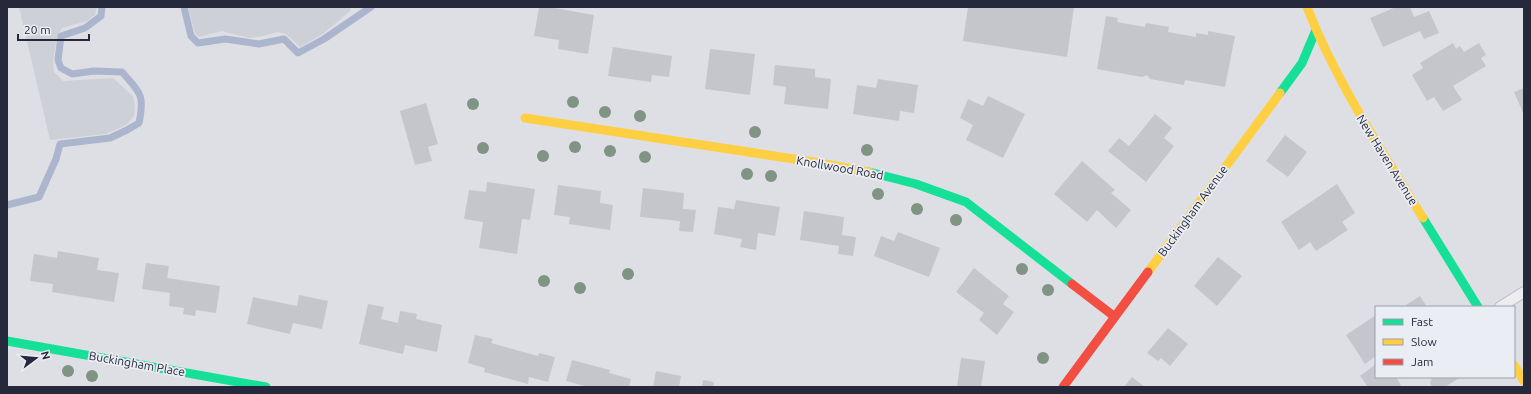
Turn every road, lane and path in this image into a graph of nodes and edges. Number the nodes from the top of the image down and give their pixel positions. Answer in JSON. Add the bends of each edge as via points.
{"nodes":[{"id":1,"x":1307,"y":7,"type":"edge"},
{"id":2,"x":1316,"y":30,"type":"junction"},
{"id":3,"x":525,"y":118,"type":"dead end"},
{"id":4,"x":1524,"y":292,"type":"edge"},
{"id":5,"x":1477,"y":306,"type":"edge"},
{"id":6,"x":1502,"y":306,"type":"edge"},
{"id":7,"x":1115,"y":317,"type":"junction"},
{"id":8,"x":7,"y":341,"type":"edge"},
{"id":9,"x":1515,"y":367,"type":"edge"},
{"id":10,"x":1524,"y":381,"type":"edge"},
{"id":11,"x":266,"y":387,"type":"edge"},
{"id":12,"x":1063,"y":387,"type":"edge"}],
"edges":[{"from":1,"to":2,"type":"street","name":"New Haven Avenue"},
{"from":2,"to":5,"type":"street","name":"New Haven Avenue","via":[[1352,103]]},
{"from":2,"to":7,"type":"street","name":"Buckingham Avenue","via":[[1302,62]]},
{"from":3,"to":7,"type":"street","name":"Knollwood Road","via":[[839,166],[940,190],[966,202]]},
{"from":4,"to":6,"type":"lane"},
{"from":7,"to":12,"type":"street","name":"Buckingham Avenue"},
{"from":8,"to":11,"type":"street","name":"Buckingham Place"},
{"from":9,"to":10,"type":"street"}]}
